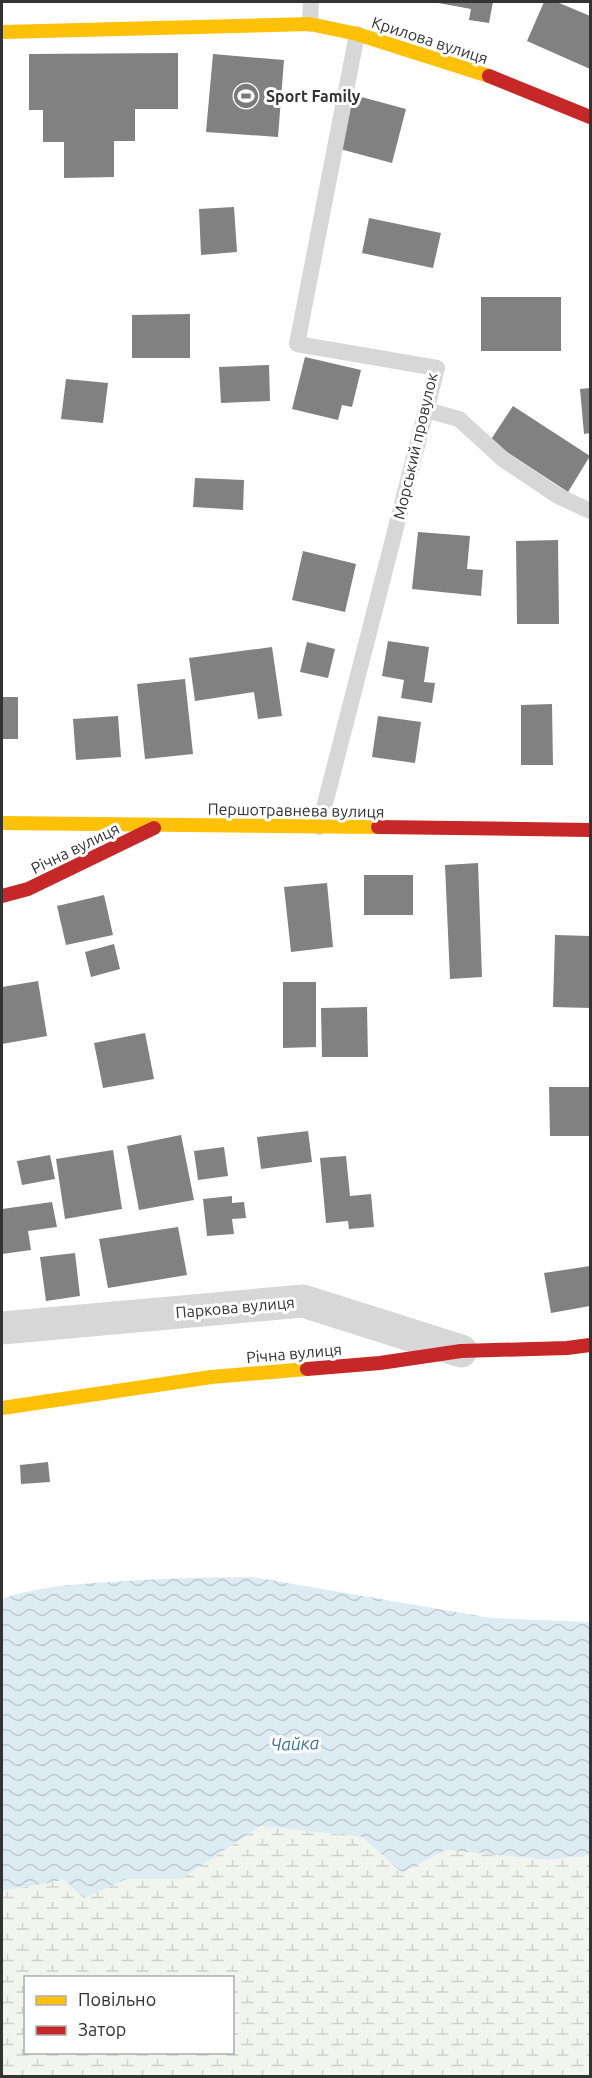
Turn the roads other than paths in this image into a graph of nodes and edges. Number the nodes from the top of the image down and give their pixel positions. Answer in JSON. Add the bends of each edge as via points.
{"nodes":[{"id":1,"x":311,"y":2,"type":"edge"},
{"id":2,"x":310,"y":24,"type":"junction"},
{"id":3,"x":2,"y":32,"type":"edge"},
{"id":4,"x":357,"y":34,"type":"junction"},
{"id":5,"x":591,"y":117,"type":"edge"},
{"id":6,"x":426,"y":410,"type":"junction"},
{"id":7,"x":591,"y":511,"type":"edge"},
{"id":8,"x":2,"y":823,"type":"edge"},
{"id":9,"x":160,"y":825,"type":"junction"},
{"id":10,"x":319,"y":827,"type":"junction"},
{"id":11,"x":591,"y":830,"type":"edge"},
{"id":12,"x":2,"y":896,"type":"edge"},
{"id":13,"x":2,"y":1328,"type":"edge"},
{"id":14,"x":591,"y":1345,"type":"edge"},
{"id":15,"x":461,"y":1351,"type":"junction"},
{"id":16,"x":2,"y":1408,"type":"edge"}],
"edges":[{"from":1,"to":2,"type":"lane"},
{"from":2,"to":3,"type":"street","name":"Крилова вулиця"},
{"from":2,"to":4,"type":"street","name":"Крилова вулиця"},
{"from":4,"to":5,"type":"street","name":"Крилова вулиця","via":[[486,75]]},
{"from":4,"to":6,"type":"lane","name":"Морський провулок","via":[[297,344],[437,368]]},
{"from":6,"to":7,"type":"lane","via":[[459,419],[504,460],[558,496]]},
{"from":6,"to":10,"type":"lane","name":"Морський провулок"},
{"from":8,"to":9,"type":"street","name":"Першотравнева вулиця"},
{"from":9,"to":10,"type":"street","name":"Першотравнева вулиця"},
{"from":9,"to":12,"type":"street","name":"Річна вулиця","via":[[28,889]]},
{"from":10,"to":11,"type":"street","name":"Першотравнева вулиця"},
{"from":13,"to":15,"type":"street","name":"Паркова вулиця","via":[[303,1301]]},
{"from":14,"to":15,"type":"street","name":"Річна вулиця"},
{"from":15,"to":16,"type":"street","name":"Річна вулиця","via":[[380,1363],[211,1377]]}]}
